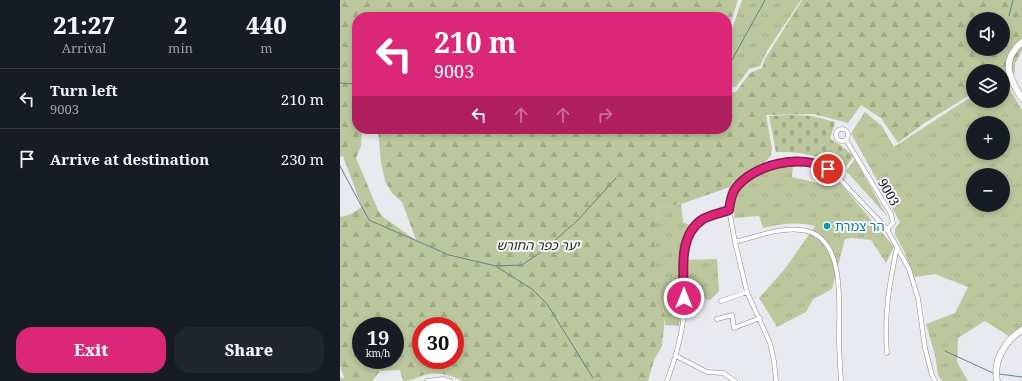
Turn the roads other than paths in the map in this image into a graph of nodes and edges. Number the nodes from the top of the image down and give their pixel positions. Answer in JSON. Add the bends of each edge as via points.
{"nodes":[{"id":1,"x":1022,"y":42,"type":"edge"},
{"id":2,"x":1022,"y":99,"type":"edge"},
{"id":3,"x":846,"y":140,"type":"dead end"},
{"id":4,"x":729,"y":210,"type":"junction"},
{"id":5,"x":887,"y":229,"type":"junction"},
{"id":6,"x":735,"y":242,"type":"junction"},
{"id":7,"x":897,"y":247,"type":"junction"},
{"id":8,"x":748,"y":292,"type":"junction"},
{"id":9,"x":720,"y":301,"type":"dead end"},
{"id":10,"x":760,"y":318,"type":"junction"},
{"id":11,"x":717,"y":319,"type":"dead end"},
{"id":12,"x":1022,"y":330,"type":"edge"},
{"id":13,"x":888,"y":353,"type":"dead end"},
{"id":14,"x":676,"y":356,"type":"junction"},
{"id":15,"x":428,"y":381,"type":"edge"},
{"id":16,"x":450,"y":381,"type":"edge"},
{"id":17,"x":667,"y":381,"type":"edge"},
{"id":18,"x":735,"y":381,"type":"edge"},
{"id":19,"x":776,"y":381,"type":"edge"},
{"id":20,"x":841,"y":381,"type":"edge"},
{"id":21,"x":935,"y":381,"type":"edge"},
{"id":22,"x":997,"y":381,"type":"edge"}],
"edges":[{"from":1,"to":2,"type":"street","via":[[1010,56],[1009,65],[1011,80]]},
{"from":3,"to":5,"type":"street","name":"9003","via":[[891,214],[893,223]]},
{"from":4,"to":5,"type":"street","name":"9003","via":[[734,191],[745,178],[776,164],[806,162],[822,165],[835,174]]},
{"from":4,"to":6,"type":"street","name":"9003"},
{"from":4,"to":14,"type":"street","via":[[703,219],[684,245],[684,312]]},
{"from":5,"to":7,"type":"street"},
{"from":6,"to":8,"type":"street","name":"9003"},
{"from":6,"to":20,"type":"street","via":[[774,232],[801,230],[814,234],[825,242],[834,260],[840,291]]},
{"from":7,"to":13,"type":"street","via":[[885,324]]},
{"from":7,"to":21,"type":"street","via":[[909,269],[918,298],[925,348]]},
{"from":8,"to":9,"type":"street"},
{"from":8,"to":10,"type":"street","name":"9003"},
{"from":10,"to":11,"type":"street","via":[[734,328],[732,315]]},
{"from":10,"to":19,"type":"street","name":"9003","via":[[770,343]]},
{"from":12,"to":22,"type":"street","via":[[1001,353],[996,373]]},
{"from":14,"to":17,"type":"street"},
{"from":14,"to":18,"type":"street","via":[[706,372],[723,373]]},
{"from":15,"to":16,"type":"street"}]}
